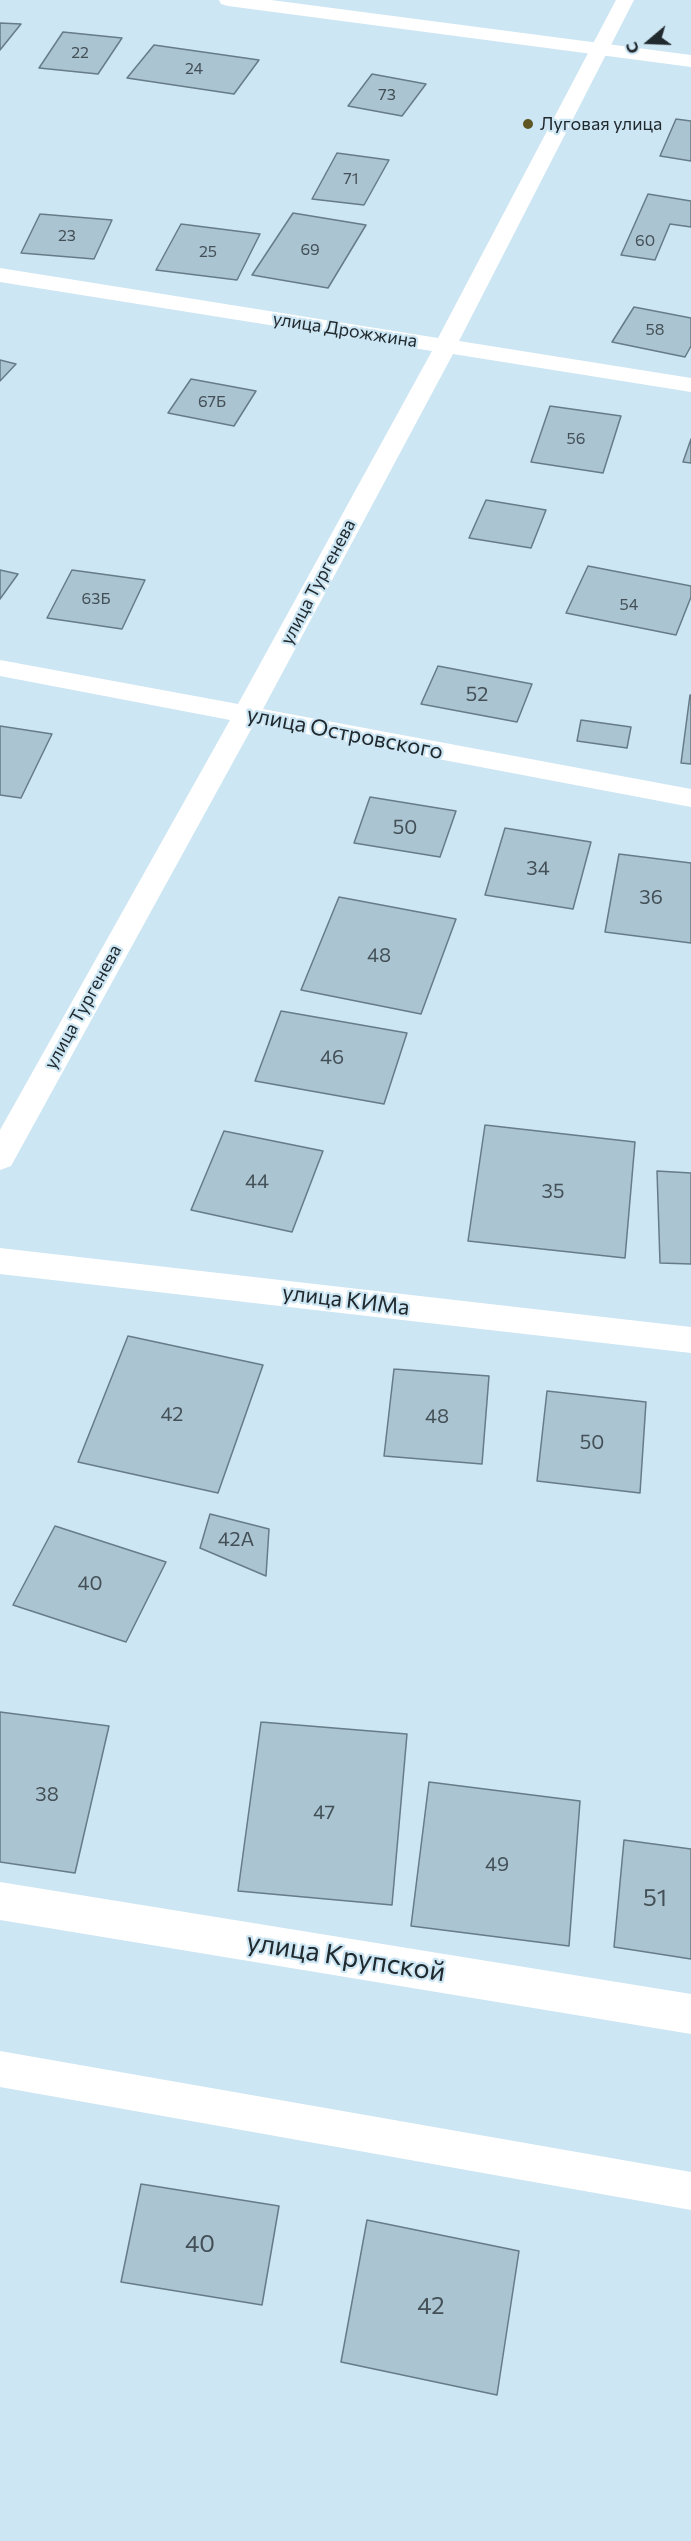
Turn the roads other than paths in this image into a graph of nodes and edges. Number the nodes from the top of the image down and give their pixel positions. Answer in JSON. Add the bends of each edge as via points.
{"nodes":[{"id":1,"x":228,"y":0,"type":"edge"},
{"id":2,"x":625,"y":0,"type":"edge"},
{"id":3,"x":601,"y":49,"type":"junction"},
{"id":4,"x":691,"y":61,"type":"edge"},
{"id":5,"x":0,"y":275,"type":"edge"},
{"id":6,"x":445,"y":346,"type":"junction"},
{"id":7,"x":691,"y":385,"type":"edge"},
{"id":8,"x":0,"y":668,"type":"edge"},
{"id":9,"x":246,"y":715,"type":"junction"},
{"id":10,"x":691,"y":798,"type":"edge"},
{"id":11,"x":0,"y":1158,"type":"edge"},
{"id":12,"x":0,"y":1261,"type":"edge"},
{"id":13,"x":691,"y":1340,"type":"edge"},
{"id":14,"x":0,"y":1901,"type":"edge"},
{"id":15,"x":691,"y":2014,"type":"edge"},
{"id":16,"x":0,"y":2069,"type":"edge"},
{"id":17,"x":691,"y":2191,"type":"edge"}],
"edges":[{"from":1,"to":3,"type":"street"},
{"from":2,"to":3,"type":"street","name":"улица Тургенева"},
{"from":3,"to":4,"type":"street"},
{"from":3,"to":6,"type":"street","name":"улица Тургенева"},
{"from":5,"to":6,"type":"street","name":"улица Дрожжина"},
{"from":6,"to":7,"type":"street","name":"улица Дрожжина"},
{"from":6,"to":9,"type":"street","name":"улица Тургенева"},
{"from":8,"to":9,"type":"street","name":"улица Островского"},
{"from":9,"to":10,"type":"street","name":"улица Островского"},
{"from":9,"to":11,"type":"street","name":"улица Тургенева"},
{"from":12,"to":13,"type":"street","name":"улица КИМа"},
{"from":14,"to":15,"type":"street","name":"улица Крупской"},
{"from":16,"to":17,"type":"lane"}]}
